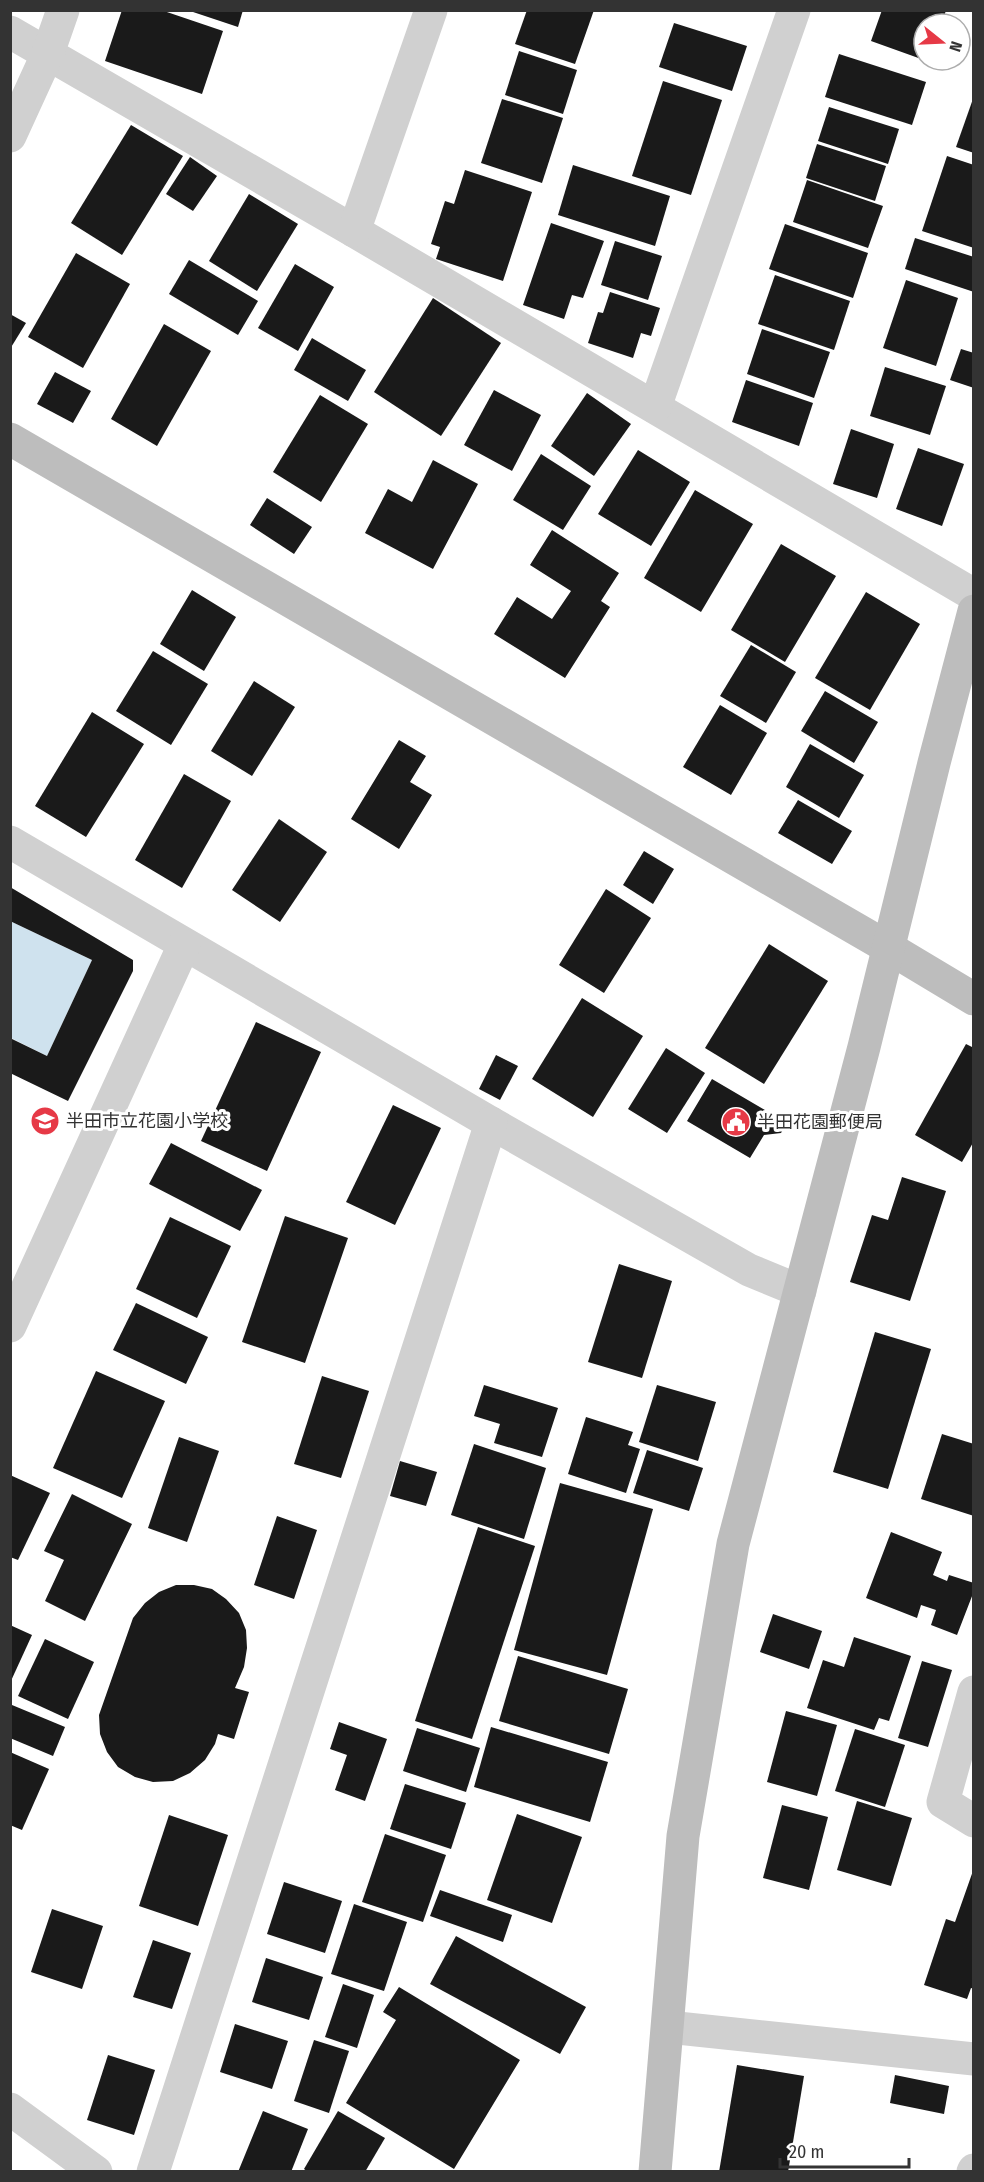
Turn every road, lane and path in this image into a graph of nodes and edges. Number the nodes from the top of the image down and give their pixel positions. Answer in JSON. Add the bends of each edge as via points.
{"nodes":[{"id":1,"x":63,"y":10,"type":"edge"},
{"id":2,"x":431,"y":10,"type":"edge"},
{"id":3,"x":794,"y":10,"type":"edge"},
{"id":4,"x":10,"y":32,"type":"edge"},
{"id":5,"x":48,"y":53,"type":"junction"},
{"id":6,"x":10,"y":136,"type":"edge"},
{"id":7,"x":354,"y":231,"type":"junction"},
{"id":8,"x":655,"y":407,"type":"junction"},
{"id":9,"x":10,"y":439,"type":"edge"},
{"id":10,"x":974,"y":595,"type":"edge"},
{"id":11,"x":974,"y":611,"type":"edge"},
{"id":12,"x":10,"y":842,"type":"edge"},
{"id":13,"x":184,"y":945,"type":"junction"},
{"id":14,"x":890,"y":948,"type":"junction"},
{"id":15,"x":974,"y":999,"type":"edge"},
{"id":16,"x":491,"y":1123,"type":"junction"},
{"id":17,"x":800,"y":1291,"type":"junction"},
{"id":18,"x":10,"y":1326,"type":"edge"},
{"id":19,"x":974,"y":1692,"type":"edge"},
{"id":20,"x":974,"y":1821,"type":"edge"},
{"id":21,"x":668,"y":2028,"type":"junction"},
{"id":22,"x":974,"y":2059,"type":"edge"},
{"id":23,"x":10,"y":2109,"type":"edge"},
{"id":24,"x":96,"y":2172,"type":"edge"},
{"id":25,"x":153,"y":2172,"type":"edge"},
{"id":26,"x":655,"y":2172,"type":"edge"}],
"edges":[{"from":1,"to":5,"type":"street"},
{"from":2,"to":7,"type":"street"},
{"from":3,"to":8,"type":"street"},
{"from":4,"to":5,"type":"street"},
{"from":5,"to":6,"type":"street"},
{"from":5,"to":7,"type":"street"},
{"from":7,"to":8,"type":"street"},
{"from":8,"to":10,"type":"street"},
{"from":9,"to":14,"type":"street"},
{"from":11,"to":14,"type":"street"},
{"from":12,"to":13,"type":"street"},
{"from":13,"to":16,"type":"street"},
{"from":13,"to":18,"type":"street"},
{"from":14,"to":15,"type":"street"},
{"from":14,"to":17,"type":"street"},
{"from":16,"to":17,"type":"street","via":[[749,1269]]},
{"from":16,"to":25,"type":"street"},
{"from":17,"to":21,"type":"street","via":[[733,1544],[683,1836]]},
{"from":19,"to":20,"type":"street","via":[[943,1802]]},
{"from":21,"to":22,"type":"street"},
{"from":21,"to":26,"type":"street"},
{"from":23,"to":24,"type":"street"}]}
